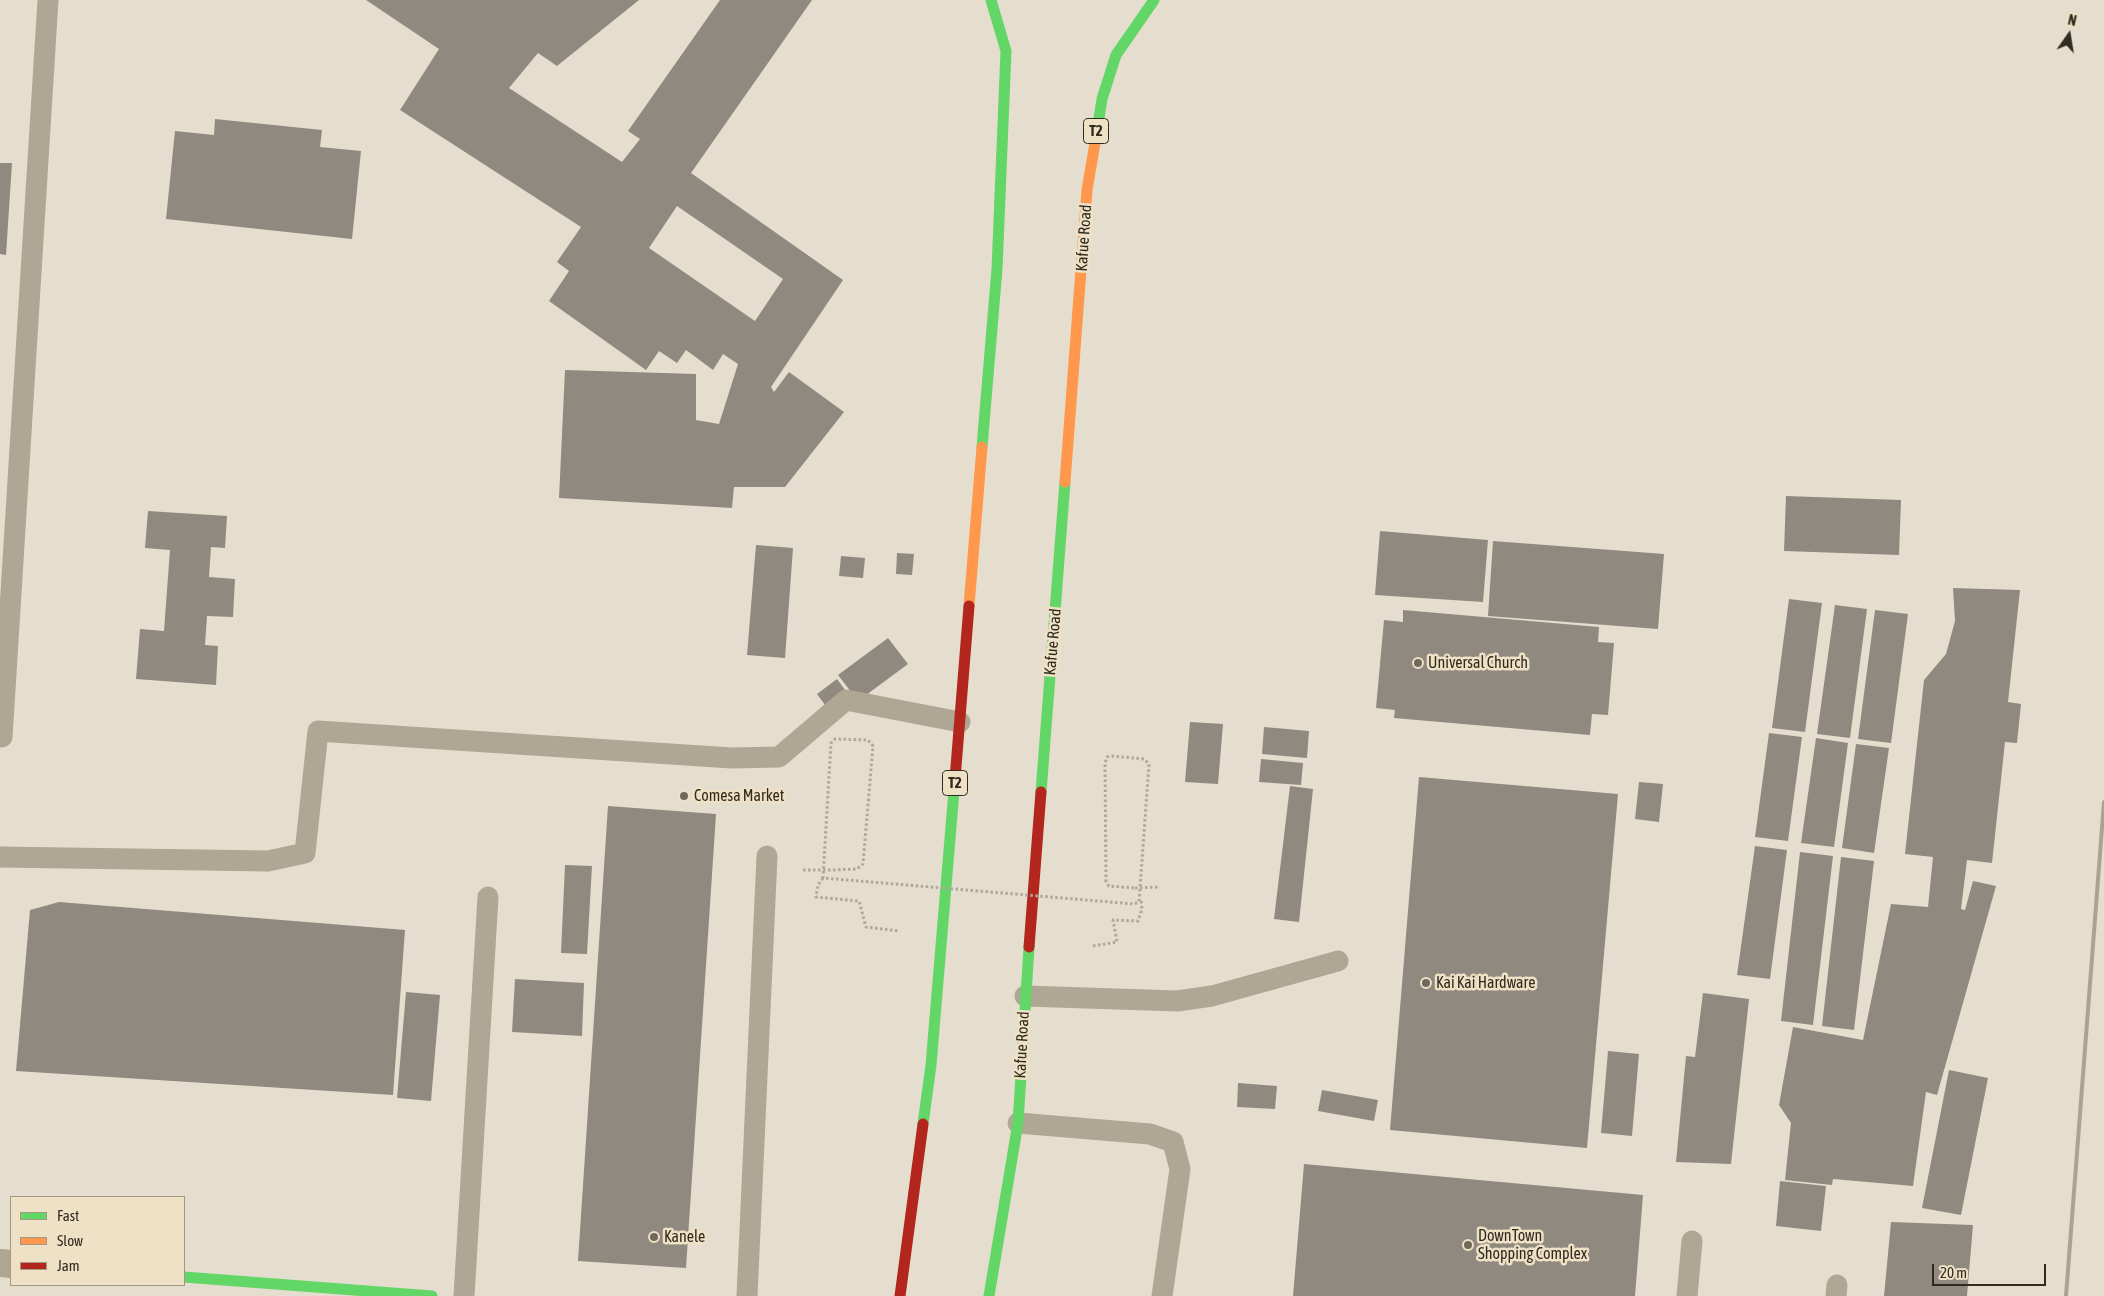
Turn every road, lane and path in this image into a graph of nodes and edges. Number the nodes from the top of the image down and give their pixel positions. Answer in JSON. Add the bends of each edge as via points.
{"nodes":[{"id":1,"x":48,"y":0,"type":"edge"},
{"id":2,"x":991,"y":0,"type":"edge"},
{"id":3,"x":1154,"y":0,"type":"edge"},
{"id":4,"x":960,"y":722,"type":"junction"},
{"id":5,"x":2,"y":737,"type":"dead end"},
{"id":6,"x":767,"y":856,"type":"dead end"},
{"id":7,"x":0,"y":857,"type":"edge"},
{"id":8,"x":803,"y":870,"type":"dead end"},
{"id":9,"x":823,"y":878,"type":"junction"},
{"id":10,"x":1158,"y":887,"type":"dead end"},
{"id":11,"x":488,"y":897,"type":"dead end"},
{"id":12,"x":1141,"y":899,"type":"junction"},
{"id":13,"x":899,"y":931,"type":"dead end"},
{"id":14,"x":1093,"y":946,"type":"dead end"},
{"id":15,"x":1338,"y":961,"type":"dead end"},
{"id":16,"x":1025,"y":996,"type":"junction"},
{"id":17,"x":1018,"y":1123,"type":"junction"},
{"id":18,"x":1692,"y":1241,"type":"dead end"},
{"id":19,"x":185,"y":1277,"type":"edge"},
{"id":20,"x":413,"y":1295,"type":"edge"},
{"id":21,"x":432,"y":1296,"type":"edge"},
{"id":22,"x":464,"y":1296,"type":"edge"},
{"id":23,"x":747,"y":1296,"type":"edge"},
{"id":24,"x":900,"y":1296,"type":"edge"},
{"id":25,"x":989,"y":1296,"type":"edge"},
{"id":26,"x":1162,"y":1296,"type":"edge"},
{"id":27,"x":1688,"y":1296,"type":"edge"}],
"edges":[{"from":1,"to":5,"type":"lane"},
{"from":2,"to":4,"type":"main road","number":"T2","via":[[1006,51],[997,269]]},
{"from":3,"to":16,"type":"main road","name":"Kafue Road","number":"T2","via":[[1116,56],[1102,99],[1087,190]]},
{"from":4,"to":7,"type":"lane","via":[[846,700],[779,757],[741,758],[318,731],[305,853],[268,861]]},
{"from":4,"to":24,"type":"main road","number":"T2","via":[[931,1065]]},
{"from":6,"to":23,"type":"lane"},
{"from":8,"to":9,"type":"path","bridge":true,"via":[[833,870],[857,869],[863,864],[873,746],[868,740],[835,739],[831,743]]},
{"from":9,"to":12,"type":"path","bridge":true,"via":[[1134,904]]},
{"from":9,"to":13,"type":"path","via":[[816,898],[859,901],[866,927]]},
{"from":10,"to":12,"type":"path","bridge":true,"via":[[1135,888],[1109,886],[1106,882],[1105,763],[1109,756],[1144,759],[1149,764]]},
{"from":11,"to":22,"type":"lane"},
{"from":12,"to":14,"type":"path","via":[[1138,921],[1113,920],[1117,942]]},
{"from":15,"to":16,"type":"lane","via":[[1212,996],[1177,1001]]},
{"from":16,"to":17,"type":"main road","name":"Kafue Road","number":"T2"},
{"from":17,"to":25,"type":"main road","name":"Kafue Road","number":"T2"},
{"from":17,"to":26,"type":"lane","via":[[1150,1134],[1173,1142],[1180,1168]]},
{"from":18,"to":27,"type":"lane"},
{"from":19,"to":20,"type":"main road"},
{"from":20,"to":21,"type":"main road"}]}
